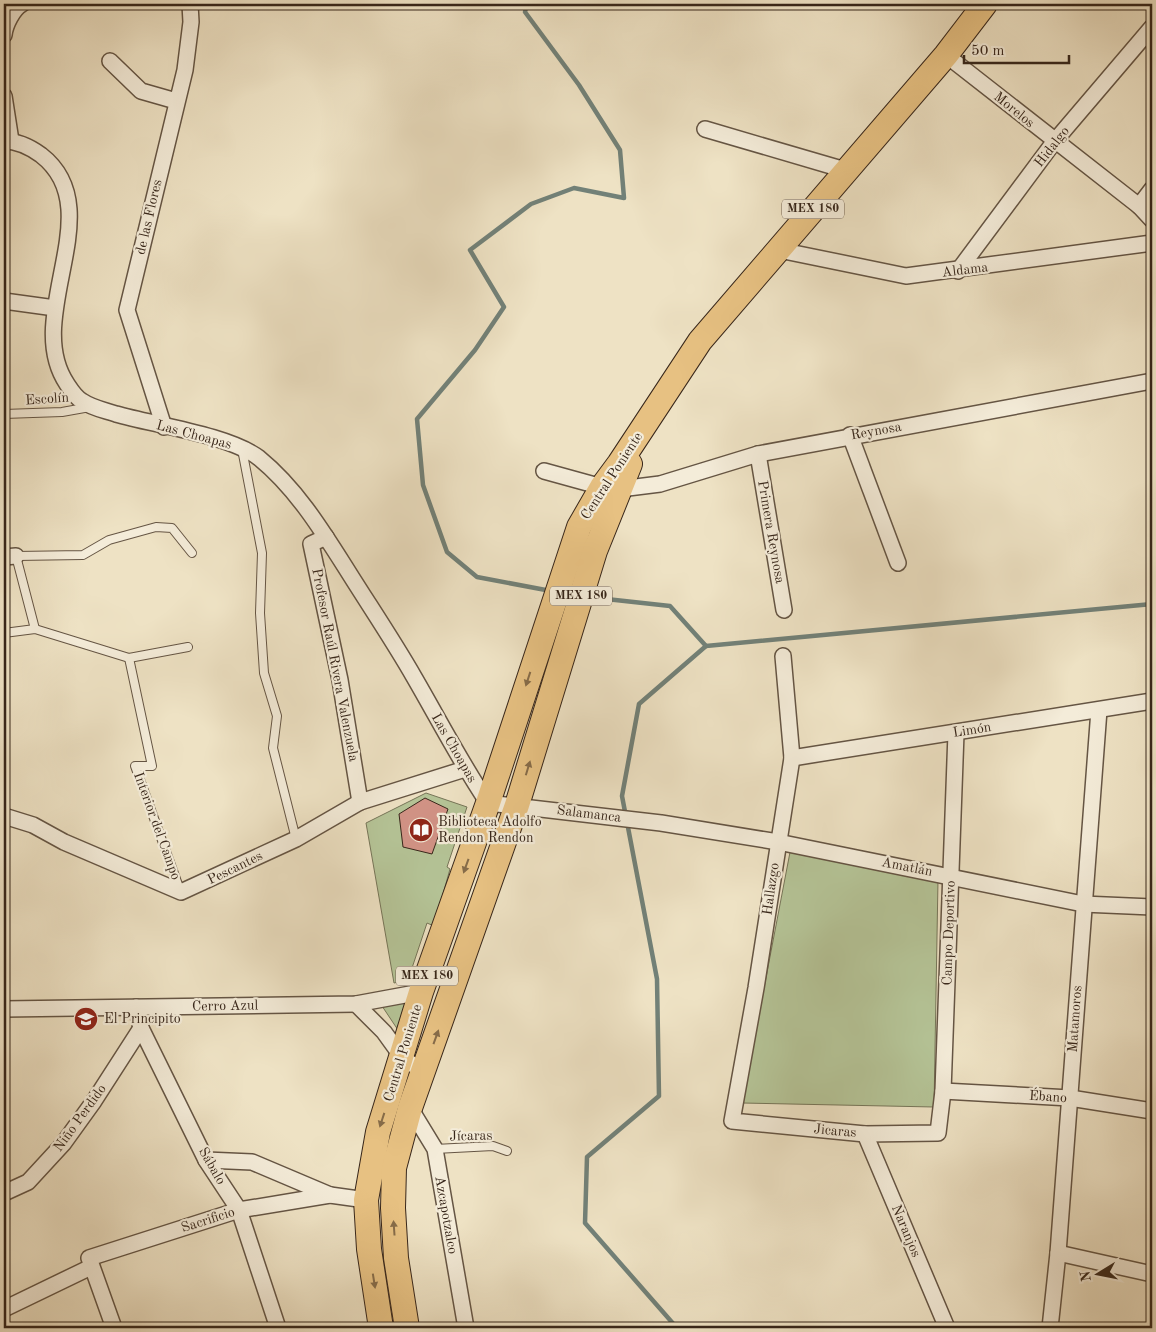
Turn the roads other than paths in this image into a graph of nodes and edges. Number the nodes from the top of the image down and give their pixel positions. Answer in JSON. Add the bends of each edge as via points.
{"nodes":[{"id":1,"x":190,"y":4,"type":"edge"},
{"id":2,"x":19,"y":5,"type":"edge"},
{"id":3,"x":978,"y":6,"type":"edge"},
{"id":4,"x":1152,"y":27,"type":"edge"},
{"id":5,"x":4,"y":35,"type":"edge"},
{"id":6,"x":946,"y":55,"type":"junction"},
{"id":7,"x":110,"y":61,"type":"dead end"},
{"id":8,"x":4,"y":96,"type":"edge"},
{"id":9,"x":176,"y":101,"type":"junction"},
{"id":10,"x":706,"y":129,"type":"dead end"},
{"id":11,"x":8,"y":141,"type":"edge"},
{"id":12,"x":1054,"y":142,"type":"junction"},
{"id":13,"x":845,"y":170,"type":"junction"},
{"id":14,"x":1152,"y":189,"type":"edge"},
{"id":15,"x":1139,"y":206,"type":"junction"},
{"id":16,"x":1152,"y":220,"type":"edge"},
{"id":17,"x":1152,"y":243,"type":"edge"},
{"id":18,"x":778,"y":250,"type":"junction"},
{"id":19,"x":958,"y":271,"type":"junction"},
{"id":20,"x":4,"y":300,"type":"edge"},
{"id":21,"x":55,"y":308,"type":"junction"},
{"id":22,"x":1152,"y":381,"type":"edge"},
{"id":23,"x":92,"y":406,"type":"junction"},
{"id":24,"x":4,"y":414,"type":"edge"},
{"id":25,"x":164,"y":427,"type":"junction"},
{"id":26,"x":850,"y":435,"type":"junction"},
{"id":27,"x":242,"y":449,"type":"junction"},
{"id":28,"x":758,"y":454,"type":"junction"},
{"id":29,"x":544,"y":470,"type":"dead end"},
{"id":30,"x":611,"y":488,"type":"junction"},
{"id":31,"x":326,"y":537,"type":"junction"},
{"id":32,"x":192,"y":552,"type":"dead end"},
{"id":33,"x":10,"y":556,"type":"edge"},
{"id":34,"x":898,"y":563,"type":"dead end"},
{"id":35,"x":784,"y":610,"type":"dead end"},
{"id":36,"x":35,"y":629,"type":"junction"},
{"id":37,"x":4,"y":633,"type":"edge"},
{"id":38,"x":188,"y":647,"type":"dead end"},
{"id":39,"x":783,"y":656,"type":"dead end"},
{"id":40,"x":129,"y":658,"type":"junction"},
{"id":41,"x":1152,"y":701,"type":"edge"},
{"id":42,"x":1099,"y":710,"type":"junction"},
{"id":43,"x":956,"y":732,"type":"junction"},
{"id":44,"x":792,"y":758,"type":"junction"},
{"id":45,"x":465,"y":769,"type":"junction"},
{"id":46,"x":360,"y":802,"type":"junction"},
{"id":47,"x":488,"y":803,"type":"junction"},
{"id":48,"x":517,"y":805,"type":"junction"},
{"id":49,"x":4,"y":816,"type":"edge"},
{"id":50,"x":661,"y":823,"type":"joint"},
{"id":51,"x":296,"y":839,"type":"junction"},
{"id":52,"x":778,"y":842,"type":"junction"},
{"id":53,"x":951,"y":876,"type":"junction"},
{"id":54,"x":181,"y":892,"type":"junction"},
{"id":55,"x":1082,"y":904,"type":"junction"},
{"id":56,"x":1152,"y":907,"type":"edge"},
{"id":57,"x":421,"y":992,"type":"junction"},
{"id":58,"x":356,"y":1004,"type":"junction"},
{"id":59,"x":136,"y":1007,"type":"junction"},
{"id":60,"x":4,"y":1009,"type":"edge"},
{"id":61,"x":141,"y":1028,"type":"junction"},
{"id":62,"x":402,"y":1058,"type":"junction"},
{"id":63,"x":423,"y":1072,"type":"junction"},
{"id":64,"x":943,"y":1091,"type":"junction"},
{"id":65,"x":1070,"y":1098,"type":"junction"},
{"id":66,"x":410,"y":1108,"type":"junction"},
{"id":67,"x":1152,"y":1111,"type":"edge"},
{"id":68,"x":732,"y":1121,"type":"joint"},
{"id":69,"x":938,"y":1133,"type":"joint"},
{"id":70,"x":865,"y":1134,"type":"junction"},
{"id":71,"x":435,"y":1149,"type":"junction"},
{"id":72,"x":507,"y":1151,"type":"dead end"},
{"id":73,"x":206,"y":1160,"type":"junction"},
{"id":74,"x":4,"y":1193,"type":"edge"},
{"id":75,"x":330,"y":1195,"type":"junction"},
{"id":76,"x":366,"y":1200,"type":"junction"},
{"id":77,"x":239,"y":1210,"type":"junction"},
{"id":78,"x":1058,"y":1253,"type":"junction"},
{"id":79,"x":90,"y":1263,"type":"junction"},
{"id":80,"x":1152,"y":1274,"type":"edge"},
{"id":81,"x":4,"y":1309,"type":"edge"},
{"id":82,"x":114,"y":1328,"type":"edge"},
{"id":83,"x":278,"y":1328,"type":"edge"},
{"id":84,"x":381,"y":1328,"type":"edge"},
{"id":85,"x":407,"y":1328,"type":"edge"},
{"id":86,"x":466,"y":1328,"type":"edge"},
{"id":87,"x":947,"y":1328,"type":"edge"},
{"id":88,"x":1050,"y":1328,"type":"edge"}],
"edges":[{"from":1,"to":9,"type":"street","name":"de las Flores","via":[[185,70]]},
{"from":2,"to":5,"type":"street","via":[[4,29]]},
{"from":3,"to":6,"type":"main road","number":"MEX 180"},
{"from":4,"to":12,"type":"street","name":"Hidalgo"},
{"from":6,"to":12,"type":"street","name":"Morelos"},
{"from":6,"to":13,"type":"main road","number":"MEX 180"},
{"from":7,"to":9,"type":"street","via":[[140,91]]},
{"from":8,"to":11,"type":"street"},
{"from":9,"to":25,"type":"street","name":"de las Flores","via":[[127,310]]},
{"from":10,"to":13,"type":"street"},
{"from":11,"to":21,"type":"street","name":"Las Choapas","via":[[32,148],[54,165],[68,195],[68,234]]},
{"from":12,"to":15,"type":"street","name":"Morelos"},
{"from":12,"to":19,"type":"street","name":"Hidalgo"},
{"from":13,"to":18,"type":"main road","number":"MEX 180"},
{"from":14,"to":15,"type":"street"},
{"from":15,"to":16,"type":"street","name":"Morelos"},
{"from":17,"to":19,"type":"street","name":"Aldama"},
{"from":18,"to":19,"type":"street","name":"Aldama","via":[[906,276]]},
{"from":18,"to":30,"type":"main road","name":"Central Poniente","number":"MEX 180","via":[[700,341],[648,421]]},
{"from":20,"to":21,"type":"street"},
{"from":21,"to":23,"type":"street","name":"Las Choapas","via":[[55,359],[73,393]]},
{"from":22,"to":26,"type":"street","name":"Reynosa"},
{"from":23,"to":24,"type":"lane","name":"Escolín","via":[[62,412]]},
{"from":23,"to":25,"type":"street","name":"Las Choapas"},
{"from":25,"to":27,"type":"street","name":"Las Choapas","via":[[228,442]]},
{"from":26,"to":28,"type":"street","name":"Reynosa"},
{"from":26,"to":34,"type":"street"},
{"from":27,"to":31,"type":"street","name":"Las Choapas","via":[[257,457],[281,478]]},
{"from":27,"to":51,"type":"lane","via":[[262,553],[260,613],[264,673],[277,716],[273,748]]},
{"from":28,"to":30,"type":"street","name":"Reynosa","via":[[660,484]]},
{"from":28,"to":35,"type":"street","name":"Primera Reynosa"},
{"from":29,"to":30,"type":"street"},
{"from":30,"to":47,"type":"main road","name":"Central Poniente","number":"MEX 180","one_way":true,"via":[[591,504],[571,547]]},
{"from":48,"to":30,"type":"main road","name":"Central Poniente","number":"MEX 180","one_way":true,"via":[[595,551]]},
{"from":31,"to":45,"type":"street","name":"Las Choapas","via":[[414,675]]},
{"from":31,"to":46,"type":"street","name":"Profesor Raúl Rivera Valenzuela","via":[[312,544],[340,680]]},
{"from":32,"to":33,"type":"lane","via":[[172,528],[156,527],[109,540],[83,555]]},
{"from":33,"to":36,"type":"lane"},
{"from":36,"to":37,"type":"lane"},
{"from":36,"to":40,"type":"lane"},
{"from":38,"to":40,"type":"lane"},
{"from":39,"to":44,"type":"street","name":"Hallazgo"},
{"from":40,"to":54,"type":"lane","name":"Interior del Campo","via":[[152,766],[135,766]]},
{"from":41,"to":42,"type":"street","name":"Limón"},
{"from":42,"to":43,"type":"street","name":"Limón"},
{"from":42,"to":55,"type":"street","name":"Matamoros"},
{"from":43,"to":44,"type":"street","name":"Limón"},
{"from":43,"to":53,"type":"street","name":"Campo Deportivo"},
{"from":44,"to":52,"type":"street","name":"Hallazgo"},
{"from":45,"to":46,"type":"street","name":"Pescantes"},
{"from":45,"to":47,"type":"street","name":"Las Choapas"},
{"from":46,"to":51,"type":"street","name":"Pescantes"},
{"from":47,"to":48,"type":"street"},
{"from":47,"to":57,"type":"main road","name":"Central Poniente","number":"MEX 180","one_way":true},
{"from":48,"to":50,"type":"street","name":"Salamanca"},
{"from":63,"to":48,"type":"main road","name":"Central Poniente","number":"MEX 180","one_way":true},
{"from":49,"to":54,"type":"street","via":[[33,825],[64,842]]},
{"from":50,"to":52,"type":"street","name":"Amatlán"},
{"from":51,"to":54,"type":"street","name":"Pescantes"},
{"from":52,"to":53,"type":"street","name":"Amatlán"},
{"from":52,"to":68,"type":"street","name":"Hallazgo"},
{"from":53,"to":55,"type":"street","name":"Amatlán"},
{"from":53,"to":64,"type":"street","name":"Campo Deportivo"},
{"from":55,"to":56,"type":"street","name":"Amatlán"},
{"from":55,"to":65,"type":"street","name":"Matamoros"},
{"from":57,"to":58,"type":"street","name":"Cerro Azul"},
{"from":57,"to":62,"type":"main road","name":"Central Poniente","number":"MEX 180"},
{"from":58,"to":59,"type":"street","name":"Cerro Azul"},
{"from":58,"to":62,"type":"street","via":[[384,1032]]},
{"from":59,"to":60,"type":"street","name":"Cerro Azul"},
{"from":59,"to":61,"type":"street","name":"Sábalo"},
{"from":61,"to":73,"type":"street","name":"Sábalo"},
{"from":61,"to":74,"type":"street","name":"Niño Perdido","via":[[63,1144],[28,1182]]},
{"from":62,"to":63,"type":"street"},
{"from":62,"to":76,"type":"main road","name":"Central Poniente","number":"MEX 180","one_way":true,"via":[[378,1132]]},
{"from":63,"to":66,"type":"main road","name":"Central Poniente","number":"MEX 180"},
{"from":64,"to":65,"type":"street","name":"Ébano"},
{"from":64,"to":69,"type":"street","name":"Campo Deportivo"},
{"from":65,"to":67,"type":"street","name":"Ébano"},
{"from":65,"to":78,"type":"street","name":"Matamoros"},
{"from":66,"to":71,"type":"street","name":"Azcapotzalco"},
{"from":85,"to":66,"type":"main road","name":"Central Poniente","number":"MEX 180","one_way":true,"via":[[396,1258],[393,1208],[394,1168]]},
{"from":68,"to":70,"type":"street","name":"Jicaras"},
{"from":69,"to":70,"type":"street","name":"Jicaras"},
{"from":70,"to":87,"type":"street","name":"Naranjos"},
{"from":71,"to":72,"type":"lane","name":"Jícaras","via":[[493,1146]]},
{"from":71,"to":86,"type":"street","name":"Azcapotzalco"},
{"from":73,"to":75,"type":"street","name":"Sacrificio","via":[[252,1162]]},
{"from":73,"to":77,"type":"street","name":"Sábalo"},
{"from":75,"to":76,"type":"street","name":"Sacrificio"},
{"from":75,"to":77,"type":"street","name":"Sacrificio"},
{"from":76,"to":84,"type":"main road","name":"Central Poniente","number":"MEX 180","one_way":true,"via":[[369,1249]]},
{"from":77,"to":79,"type":"street","name":"Sacrificio"},
{"from":77,"to":83,"type":"street","name":"Sábalo"},
{"from":78,"to":80,"type":"street"},
{"from":78,"to":88,"type":"street","name":"Matamoros"},
{"from":79,"to":81,"type":"street","name":"Sacrificio"},
{"from":79,"to":82,"type":"street"}]}
